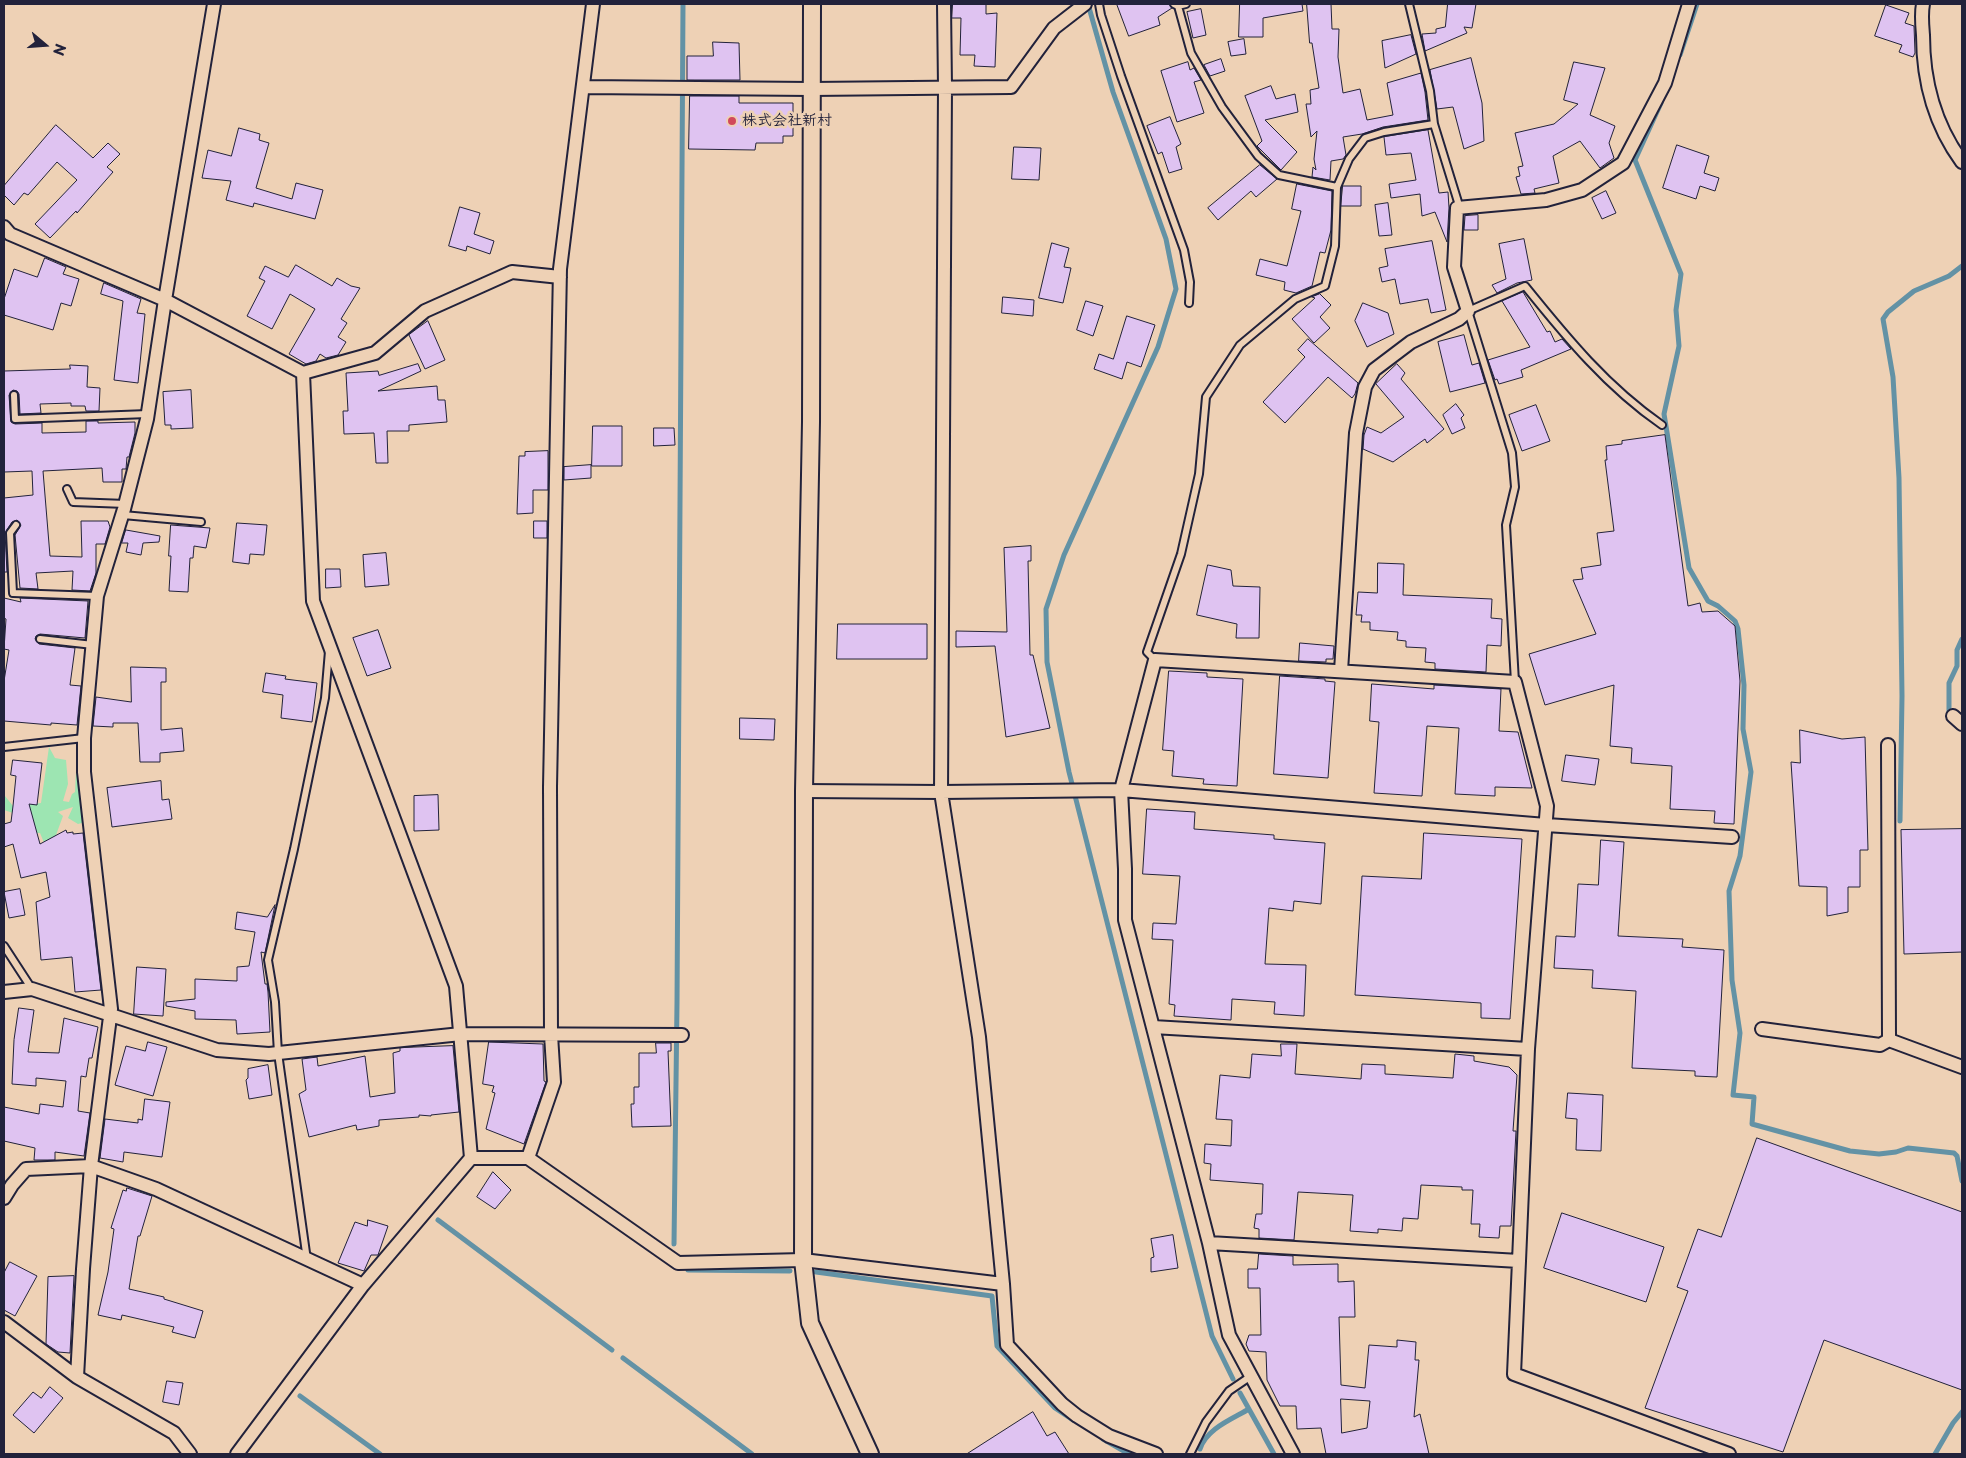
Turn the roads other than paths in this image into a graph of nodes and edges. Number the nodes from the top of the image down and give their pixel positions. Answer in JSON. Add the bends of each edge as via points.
{"nodes":[{"id":1,"x":214,"y":4,"type":"edge"},
{"id":2,"x":593,"y":4,"type":"edge"},
{"id":3,"x":812,"y":4,"type":"edge"},
{"id":4,"x":944,"y":4,"type":"edge"},
{"id":5,"x":1099,"y":4,"type":"edge"},
{"id":6,"x":1186,"y":4,"type":"edge"},
{"id":7,"x":1409,"y":4,"type":"edge"},
{"id":8,"x":1689,"y":4,"type":"edge"},
{"id":9,"x":1924,"y":4,"type":"edge"},
{"id":10,"x":1084,"y":5,"type":"edge"},
{"id":11,"x":1176,"y":5,"type":"edge"},
{"id":12,"x":583,"y":87,"type":"junction"},
{"id":13,"x":945,"y":87,"type":"junction"},
{"id":14,"x":811,"y":89,"type":"junction"},
{"id":15,"x":1434,"y":124,"type":"junction"},
{"id":16,"x":1962,"y":162,"type":"edge"},
{"id":17,"x":1337,"y":187,"type":"junction"},
{"id":18,"x":1457,"y":208,"type":"junction"},
{"id":19,"x":4,"y":227,"type":"edge"},
{"id":20,"x":560,"y":277,"type":"junction"},
{"id":21,"x":165,"y":300,"type":"junction"},
{"id":22,"x":1188,"y":303,"type":"dead end"},
{"id":23,"x":1468,"y":311,"type":"junction"},
{"id":24,"x":303,"y":373,"type":"junction"},
{"id":25,"x":14,"y":395,"type":"dead end"},
{"id":26,"x":148,"y":414,"type":"junction"},
{"id":27,"x":1662,"y":425,"type":"dead end"},
{"id":28,"x":67,"y":488,"type":"dead end"},
{"id":29,"x":124,"y":509,"type":"junction"},
{"id":30,"x":201,"y":522,"type":"dead end"},
{"id":31,"x":16,"y":525,"type":"dead end"},
{"id":32,"x":97,"y":596,"type":"junction"},
{"id":33,"x":40,"y":639,"type":"dead end"},
{"id":34,"x":93,"y":645,"type":"junction"},
{"id":35,"x":329,"y":645,"type":"junction"},
{"id":36,"x":1155,"y":660,"type":"junction"},
{"id":37,"x":1341,"y":671,"type":"junction"},
{"id":38,"x":1515,"y":682,"type":"junction"},
{"id":39,"x":84,"y":738,"type":"junction"},
{"id":40,"x":1888,"y":745,"type":"dead end"},
{"id":41,"x":4,"y":747,"type":"edge"},
{"id":42,"x":1121,"y":790,"type":"junction"},
{"id":43,"x":804,"y":792,"type":"junction"},
{"id":44,"x":941,"y":792,"type":"junction"},
{"id":45,"x":1546,"y":825,"type":"junction"},
{"id":46,"x":1732,"y":837,"type":"dead end"},
{"id":47,"x":4,"y":946,"type":"edge"},
{"id":48,"x":32,"y":989,"type":"junction"},
{"id":49,"x":4,"y":992,"type":"edge"},
{"id":50,"x":110,"y":1015,"type":"junction"},
{"id":51,"x":1153,"y":1027,"type":"junction"},
{"id":52,"x":1762,"y":1029,"type":"dead end"},
{"id":53,"x":461,"y":1034,"type":"junction"},
{"id":54,"x":551,"y":1035,"type":"junction"},
{"id":55,"x":677,"y":1035,"type":"dead end"},
{"id":56,"x":1889,"y":1040,"type":"junction"},
{"id":57,"x":1528,"y":1050,"type":"junction"},
{"id":58,"x":278,"y":1053,"type":"junction"},
{"id":59,"x":1962,"y":1067,"type":"edge"},
{"id":60,"x":471,"y":1158,"type":"junction"},
{"id":61,"x":528,"y":1158,"type":"junction"},
{"id":62,"x":91,"y":1166,"type":"junction"},
{"id":63,"x":4,"y":1198,"type":"edge"},
{"id":64,"x":1209,"y":1243,"type":"junction"},
{"id":65,"x":307,"y":1260,"type":"junction"},
{"id":66,"x":803,"y":1260,"type":"junction"},
{"id":67,"x":1519,"y":1262,"type":"junction"},
{"id":68,"x":363,"y":1284,"type":"junction"},
{"id":69,"x":1003,"y":1284,"type":"junction"},
{"id":70,"x":4,"y":1322,"type":"edge"},
{"id":71,"x":1251,"y":1376,"type":"junction"},
{"id":72,"x":76,"y":1377,"type":"junction"},
{"id":73,"x":190,"y":1454,"type":"edge"},
{"id":74,"x":237,"y":1454,"type":"edge"},
{"id":75,"x":870,"y":1454,"type":"edge"},
{"id":76,"x":1156,"y":1454,"type":"edge"},
{"id":77,"x":1190,"y":1454,"type":"edge"},
{"id":78,"x":1293,"y":1454,"type":"edge"},
{"id":79,"x":1729,"y":1454,"type":"edge"}],
"edges":[{"from":1,"to":21,"type":"street"},
{"from":2,"to":12,"type":"street"},
{"from":3,"to":14,"type":"street"},
{"from":4,"to":13,"type":"street"},
{"from":5,"to":22,"type":"lane","via":[[1121,76],[1184,250],[1190,282]]},
{"from":6,"to":11,"type":"lane"},
{"from":7,"to":15,"type":"lane","via":[[1430,91]]},
{"from":8,"to":18,"type":"street","via":[[1665,83],[1623,163],[1582,190],[1546,200]]},
{"from":9,"to":16,"type":"street","via":[[1923,62],[1932,103],[1952,148]]},
{"from":10,"to":13,"type":"street","via":[[1054,28],[1011,87]]},
{"from":11,"to":17,"type":"lane","via":[[1191,54],[1222,107],[1258,156],[1279,175]]},
{"from":12,"to":14,"type":"street"},
{"from":12,"to":20,"type":"street"},
{"from":13,"to":14,"type":"street"},
{"from":13,"to":44,"type":"street"},
{"from":14,"to":43,"type":"street","via":[[811,422]]},
{"from":15,"to":17,"type":"lane","via":[[1366,138],[1350,159]]},
{"from":15,"to":18,"type":"lane","via":[[1458,202]]},
{"from":17,"to":36,"type":"lane","via":[[1335,246],[1325,286],[1295,299],[1240,345],[1206,396],[1199,474],[1181,554],[1147,652]]},
{"from":18,"to":23,"type":"street","via":[[1454,267]]},
{"from":19,"to":21,"type":"street","via":[[10,234]]},
{"from":20,"to":24,"type":"street","via":[[512,272],[425,311],[375,353]]},
{"from":20,"to":54,"type":"street","via":[[550,787]]},
{"from":21,"to":24,"type":"street"},
{"from":21,"to":26,"type":"street"},
{"from":23,"to":27,"type":"lane","via":[[1525,286],[1576,349],[1636,407]]},
{"from":23,"to":37,"type":"street","via":[[1459,319],[1411,342],[1374,370],[1365,387],[1356,433]]},
{"from":23,"to":38,"type":"lane","via":[[1512,453],[1515,487],[1506,525]]},
{"from":24,"to":35,"type":"street","via":[[312,601]]},
{"from":25,"to":26,"type":"lane","via":[[15,419]]},
{"from":26,"to":29,"type":"street"},
{"from":28,"to":29,"type":"lane","via":[[73,502]]},
{"from":29,"to":30,"type":"lane"},
{"from":29,"to":32,"type":"street"},
{"from":31,"to":32,"type":"lane","via":[[10,533],[12,592]]},
{"from":32,"to":34,"type":"street"},
{"from":33,"to":34,"type":"lane"},
{"from":34,"to":39,"type":"street"},
{"from":35,"to":53,"type":"street","via":[[456,986]]},
{"from":35,"to":58,"type":"lane","via":[[325,698],[268,960]]},
{"from":36,"to":37,"type":"street"},
{"from":36,"to":42,"type":"street"},
{"from":37,"to":38,"type":"street"},
{"from":38,"to":45,"type":"street","via":[[1547,806]]},
{"from":39,"to":41,"type":"lane"},
{"from":39,"to":50,"type":"street","via":[[84,772],[100,896]]},
{"from":40,"to":56,"type":"street"},
{"from":42,"to":44,"type":"street"},
{"from":42,"to":45,"type":"street"},
{"from":42,"to":51,"type":"street","via":[[1125,920]]},
{"from":43,"to":44,"type":"street"},
{"from":43,"to":66,"type":"street"},
{"from":44,"to":69,"type":"street","via":[[979,1037]]},
{"from":45,"to":46,"type":"street"},
{"from":45,"to":57,"type":"street"},
{"from":47,"to":48,"type":"lane"},
{"from":48,"to":49,"type":"street"},
{"from":48,"to":50,"type":"street"},
{"from":50,"to":58,"type":"street","via":[[217,1050]]},
{"from":50,"to":62,"type":"street"},
{"from":51,"to":57,"type":"street"},
{"from":51,"to":64,"type":"street"},
{"from":52,"to":56,"type":"street","via":[[1880,1045]]},
{"from":53,"to":54,"type":"street"},
{"from":53,"to":58,"type":"street"},
{"from":53,"to":60,"type":"street"},
{"from":54,"to":55,"type":"street"},
{"from":54,"to":61,"type":"street","via":[[554,1082]]},
{"from":56,"to":59,"type":"street"},
{"from":57,"to":67,"type":"street"},
{"from":58,"to":65,"type":"lane"},
{"from":60,"to":61,"type":"street"},
{"from":60,"to":68,"type":"street"},
{"from":61,"to":66,"type":"street","via":[[678,1263]]},
{"from":62,"to":63,"type":"street","via":[[26,1168]]},
{"from":62,"to":65,"type":"street","via":[[156,1189]]},
{"from":62,"to":72,"type":"street"},
{"from":64,"to":67,"type":"street"},
{"from":64,"to":71,"type":"street","via":[[1229,1334]]},
{"from":65,"to":68,"type":"street"},
{"from":66,"to":69,"type":"street"},
{"from":66,"to":75,"type":"street","via":[[810,1323]]},
{"from":67,"to":79,"type":"street","via":[[1514,1374]]},
{"from":68,"to":74,"type":"street"},
{"from":69,"to":76,"type":"street","via":[[1007,1345],[1077,1416],[1109,1436]]},
{"from":70,"to":72,"type":"street"},
{"from":71,"to":77,"type":"lane","via":[[1229,1391],[1206,1422]]},
{"from":71,"to":78,"type":"street"},
{"from":72,"to":73,"type":"street","via":[[174,1433]]}]}
